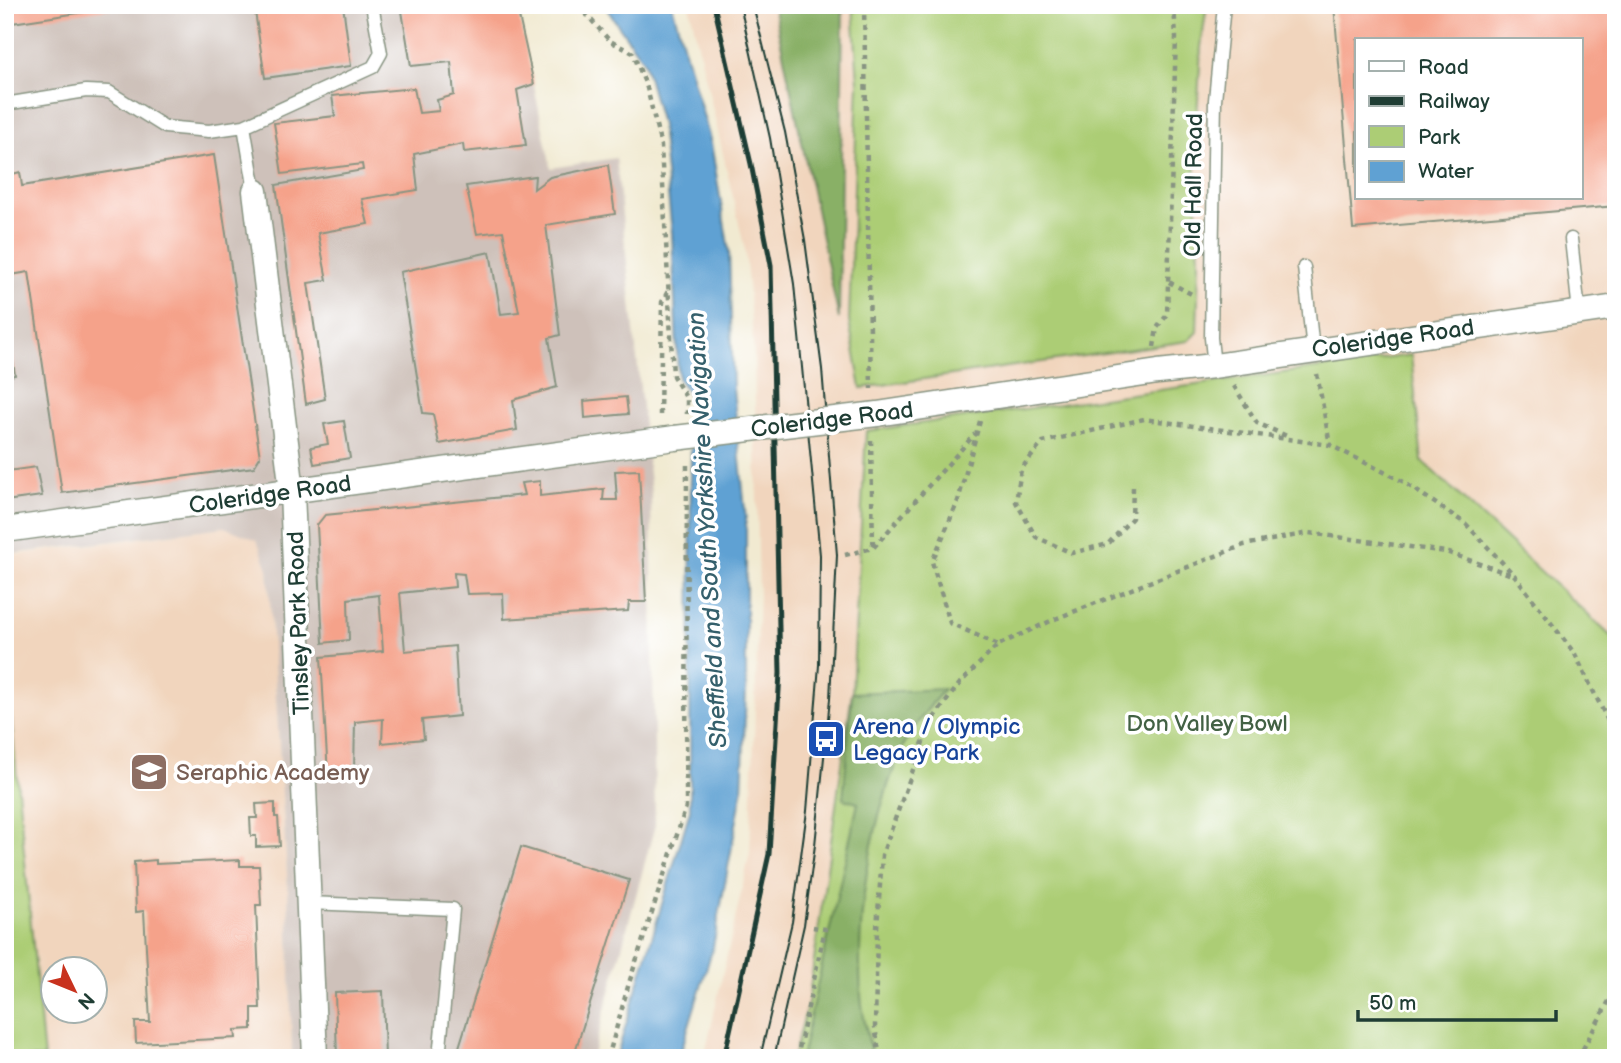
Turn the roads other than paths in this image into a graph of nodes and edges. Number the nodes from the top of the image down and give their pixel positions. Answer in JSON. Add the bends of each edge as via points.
{"nodes":[{"id":1,"x":372,"y":5,"type":"edge"},
{"id":2,"x":1224,"y":5,"type":"edge"},
{"id":3,"x":5,"y":104,"type":"edge"},
{"id":4,"x":244,"y":125,"type":"junction"},
{"id":5,"x":255,"y":191,"type":"joint"},
{"id":6,"x":1571,"y":239,"type":"dead end"},
{"id":7,"x":1304,"y":267,"type":"dead end"},
{"id":8,"x":1616,"y":307,"type":"edge"},
{"id":9,"x":1579,"y":312,"type":"junction"},
{"id":10,"x":1313,"y":349,"type":"junction"},
{"id":11,"x":1214,"y":366,"type":"junction"},
{"id":12,"x":292,"y":491,"type":"junction"},
{"id":13,"x":5,"y":530,"type":"edge"},
{"id":14,"x":309,"y":903,"type":"junction"},
{"id":15,"x":315,"y":1058,"type":"edge"},
{"id":16,"x":439,"y":1058,"type":"edge"}],
"edges":[{"from":1,"to":4,"type":"lane","via":[[381,53],[373,67]]},
{"from":2,"to":11,"type":"lane","name":"Old Hall Road","via":[[1215,100]]},
{"from":3,"to":4,"type":"lane","via":[[86,91],[109,92],[165,127],[209,131]]},
{"from":4,"to":5,"type":"lane"},
{"from":5,"to":12,"type":"street","name":"Tinsley Park Road"},
{"from":6,"to":9,"type":"lane"},
{"from":7,"to":10,"type":"lane"},
{"from":8,"to":9,"type":"street","name":"Coleridge Road"},
{"from":9,"to":10,"type":"street","name":"Coleridge Road"},
{"from":10,"to":11,"type":"street","name":"Coleridge Road"},
{"from":11,"to":12,"type":"street","name":"Coleridge Road","bridge":true},
{"from":12,"to":13,"type":"street","name":"Coleridge Road"},
{"from":12,"to":14,"type":"street","name":"Tinsley Park Road"},
{"from":14,"to":15,"type":"street","name":"Tinsley Park Road"},
{"from":14,"to":16,"type":"lane","via":[[453,909]]}]}
